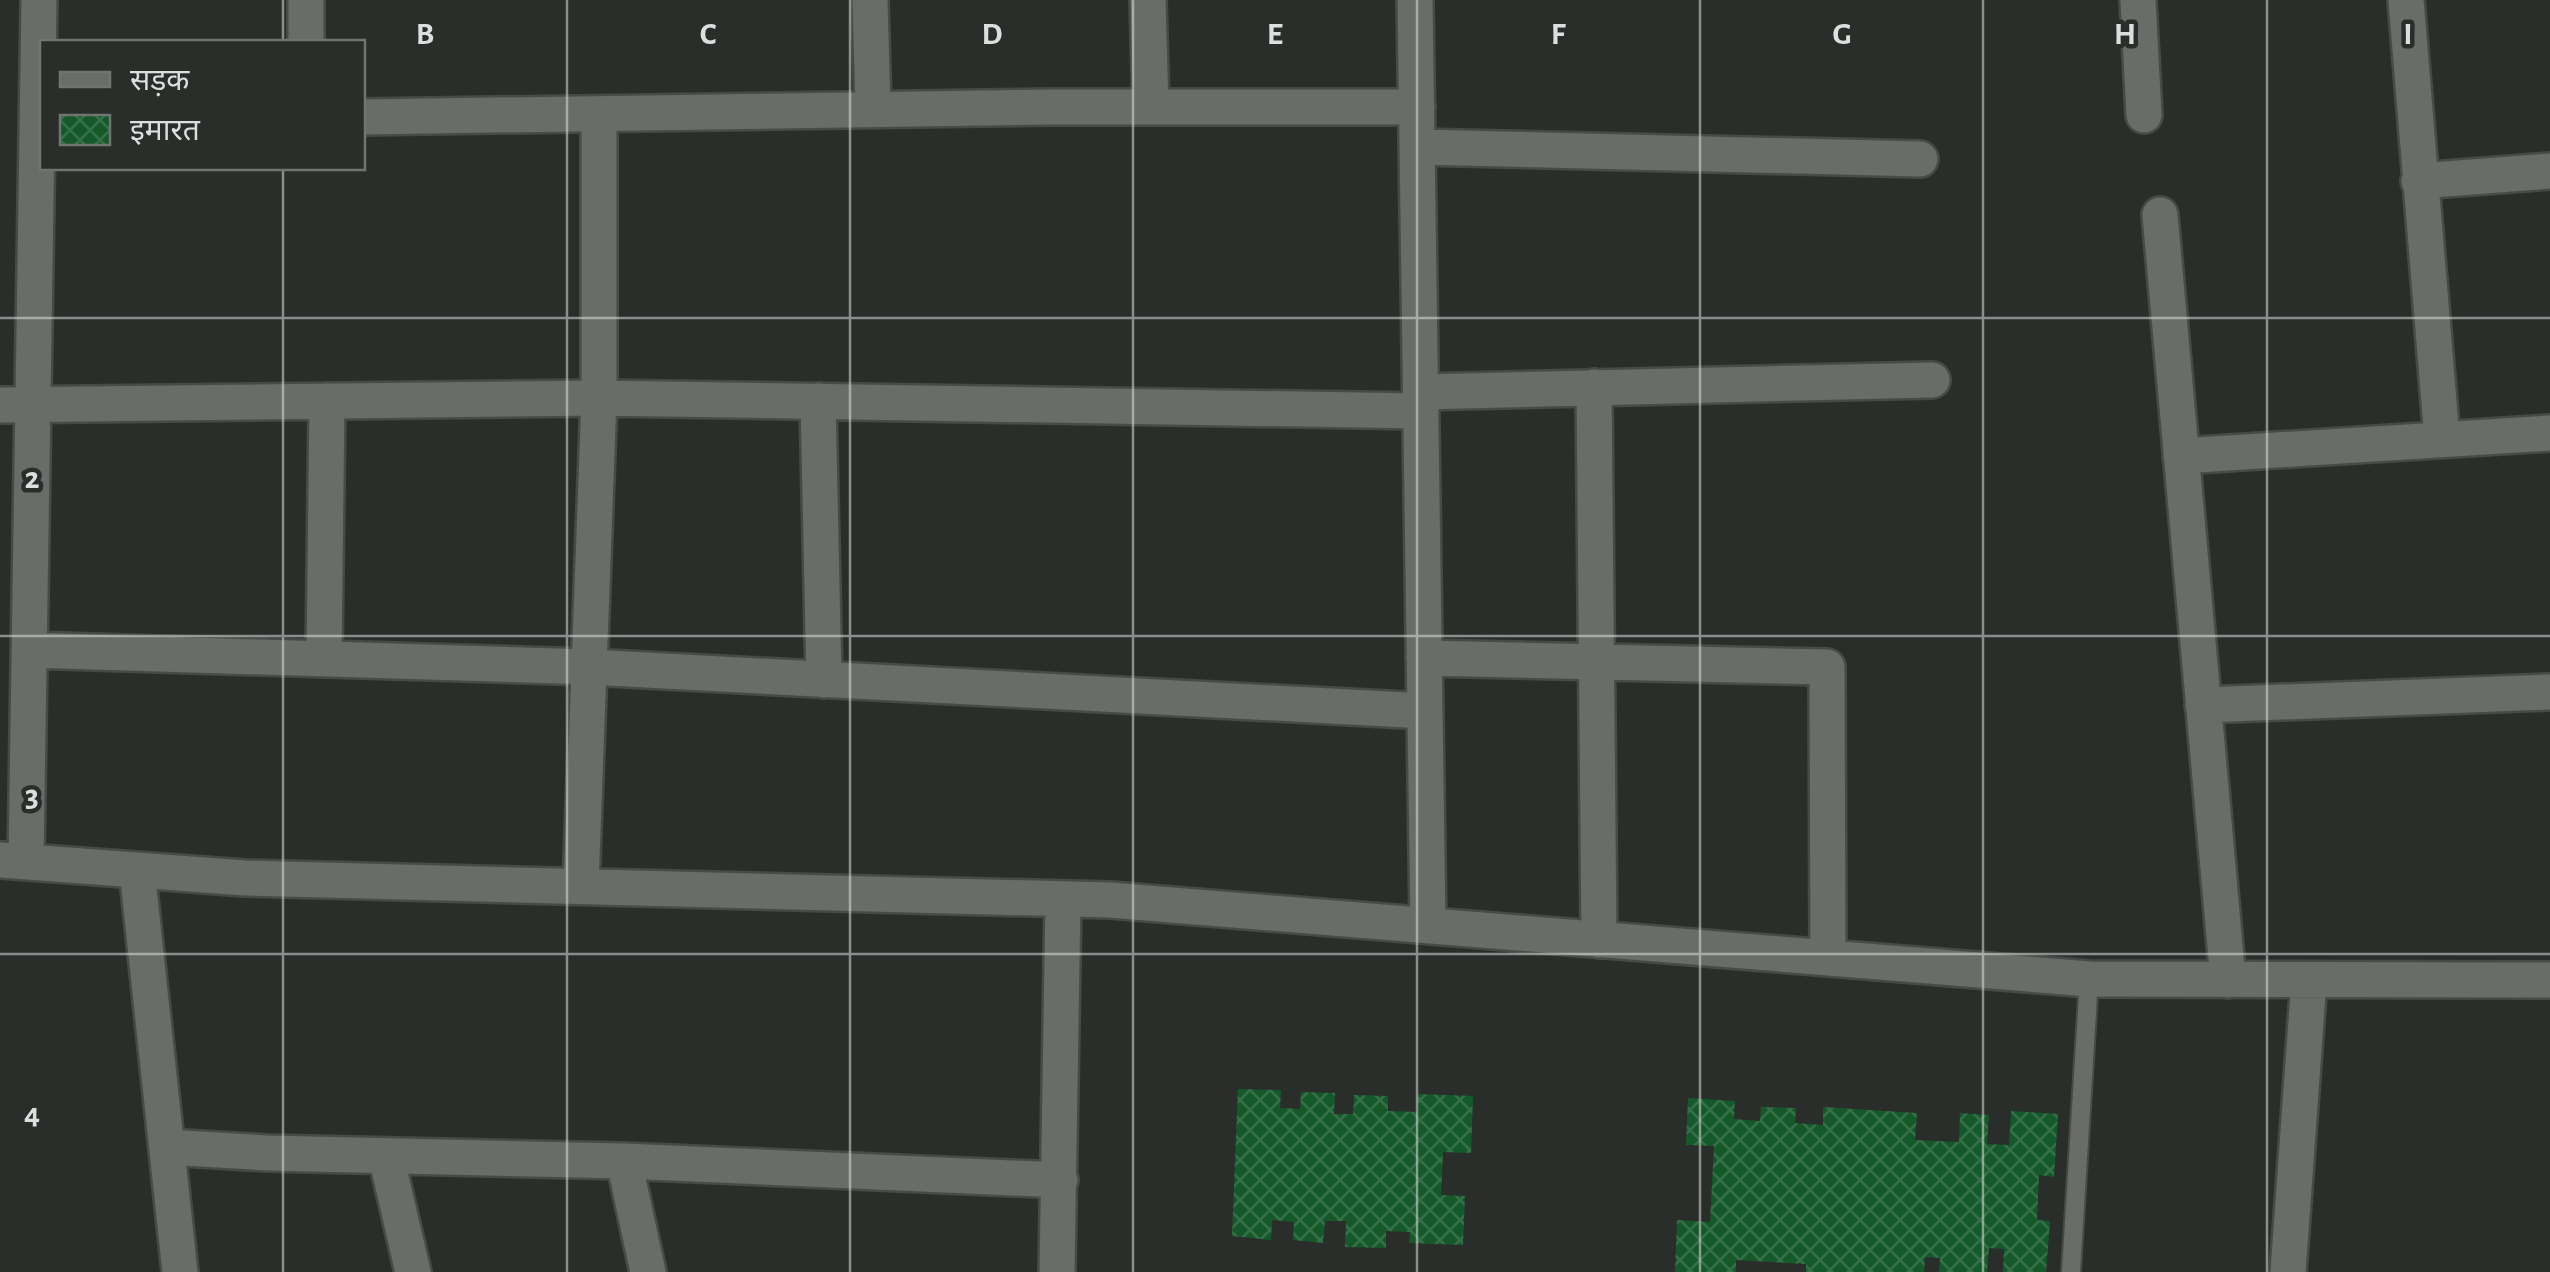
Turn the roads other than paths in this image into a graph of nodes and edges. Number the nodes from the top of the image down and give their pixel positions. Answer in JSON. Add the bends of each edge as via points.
{"nodes":[{"id":1,"x":39,"y":0,"type":"edge"},
{"id":2,"x":306,"y":0,"type":"edge"},
{"id":3,"x":870,"y":0,"type":"edge"},
{"id":4,"x":1148,"y":0,"type":"edge"},
{"id":5,"x":1416,"y":0,"type":"edge"},
{"id":6,"x":2138,"y":0,"type":"edge"},
{"id":7,"x":2406,"y":0,"type":"edge"},
{"id":8,"x":306,"y":40,"type":"edge"},
{"id":9,"x":1151,"y":107,"type":"junction"},
{"id":10,"x":1417,"y":107,"type":"junction"},
{"id":11,"x":873,"y":110,"type":"junction"},
{"id":12,"x":599,"y":114,"type":"junction"},
{"id":13,"x":2144,"y":114,"type":"dead end"},
{"id":14,"x":365,"y":117,"type":"edge"},
{"id":15,"x":40,"y":120,"type":"edge"},
{"id":16,"x":1418,"y":146,"type":"junction"},
{"id":17,"x":1920,"y":159,"type":"dead end"},
{"id":18,"x":2550,"y":171,"type":"edge"},
{"id":19,"x":2419,"y":181,"type":"junction"},
{"id":20,"x":2160,"y":216,"type":"dead end"},
{"id":21,"x":1932,"y":380,"type":"dead end"},
{"id":22,"x":1594,"y":388,"type":"junction"},
{"id":23,"x":599,"y":398,"type":"junction"},
{"id":24,"x":327,"y":401,"type":"junction"},
{"id":25,"x":818,"y":401,"type":"junction"},
{"id":26,"x":1421,"y":401,"type":"junction"},
{"id":27,"x":16,"y":404,"type":"edge"},
{"id":28,"x":2550,"y":432,"type":"edge"},
{"id":29,"x":2442,"y":440,"type":"junction"},
{"id":30,"x":2181,"y":456,"type":"junction"},
{"id":31,"x":29,"y":650,"type":"junction"},
{"id":32,"x":1424,"y":658,"type":"junction"},
{"id":33,"x":324,"y":659,"type":"junction"},
{"id":34,"x":1594,"y":661,"type":"junction"},
{"id":35,"x":590,"y":667,"type":"junction"},
{"id":36,"x":824,"y":680,"type":"junction"},
{"id":37,"x":2550,"y":692,"type":"edge"},
{"id":38,"x":2203,"y":705,"type":"junction"},
{"id":39,"x":1425,"y":711,"type":"junction"},
{"id":40,"x":13,"y":861,"type":"edge"},
{"id":41,"x":137,"y":870,"type":"junction"},
{"id":42,"x":582,"y":886,"type":"junction"},
{"id":43,"x":1063,"y":899,"type":"junction"},
{"id":44,"x":1428,"y":926,"type":"junction"},
{"id":45,"x":1598,"y":940,"type":"junction"},
{"id":46,"x":1828,"y":958,"type":"junction"},
{"id":47,"x":2089,"y":980,"type":"junction"},
{"id":48,"x":2228,"y":980,"type":"junction"},
{"id":49,"x":2309,"y":980,"type":"junction"},
{"id":50,"x":2550,"y":980,"type":"edge"},
{"id":51,"x":167,"y":1147,"type":"junction"},
{"id":52,"x":386,"y":1156,"type":"junction"},
{"id":53,"x":624,"y":1161,"type":"junction"},
{"id":54,"x":1060,"y":1180,"type":"junction"},
{"id":55,"x":180,"y":1272,"type":"edge"},
{"id":56,"x":413,"y":1272,"type":"edge"},
{"id":57,"x":648,"y":1272,"type":"edge"},
{"id":58,"x":1057,"y":1272,"type":"edge"},
{"id":59,"x":2071,"y":1272,"type":"edge"},
{"id":60,"x":2288,"y":1272,"type":"edge"}],
"edges":[{"from":1,"to":15,"type":"street"},
{"from":2,"to":8,"type":"street"},
{"from":3,"to":11,"type":"street"},
{"from":4,"to":9,"type":"street"},
{"from":5,"to":10,"type":"street"},
{"from":6,"to":13,"type":"street"},
{"from":7,"to":19,"type":"street"},
{"from":9,"to":10,"type":"street"},
{"from":9,"to":11,"type":"street"},
{"from":10,"to":16,"type":"street"},
{"from":11,"to":12,"type":"street"},
{"from":12,"to":14,"type":"street"},
{"from":12,"to":23,"type":"street"},
{"from":15,"to":27,"type":"street"},
{"from":16,"to":17,"type":"street"},
{"from":16,"to":26,"type":"street"},
{"from":18,"to":19,"type":"street"},
{"from":19,"to":29,"type":"street"},
{"from":20,"to":30,"type":"street"},
{"from":21,"to":22,"type":"street"},
{"from":22,"to":26,"type":"street"},
{"from":22,"to":34,"type":"street"},
{"from":23,"to":24,"type":"street"},
{"from":23,"to":25,"type":"street"},
{"from":23,"to":35,"type":"street"},
{"from":24,"to":27,"type":"street"},
{"from":24,"to":33,"type":"street"},
{"from":25,"to":26,"type":"street"},
{"from":25,"to":36,"type":"street"},
{"from":26,"to":32,"type":"street"},
{"from":27,"to":31,"type":"street"},
{"from":28,"to":29,"type":"street"},
{"from":29,"to":30,"type":"street"},
{"from":30,"to":38,"type":"street"},
{"from":31,"to":33,"type":"street"},
{"from":31,"to":40,"type":"street"},
{"from":32,"to":34,"type":"street"},
{"from":32,"to":39,"type":"street"},
{"from":33,"to":35,"type":"street"},
{"from":34,"to":45,"type":"street"},
{"from":34,"to":46,"type":"street","via":[[1827,667]]},
{"from":35,"to":36,"type":"street"},
{"from":35,"to":42,"type":"street"},
{"from":36,"to":39,"type":"street"},
{"from":37,"to":38,"type":"street"},
{"from":38,"to":48,"type":"street"},
{"from":39,"to":44,"type":"street"},
{"from":40,"to":41,"type":"street"},
{"from":41,"to":42,"type":"street"},
{"from":41,"to":51,"type":"street"},
{"from":42,"to":43,"type":"street"},
{"from":43,"to":44,"type":"street"},
{"from":43,"to":54,"type":"street"},
{"from":44,"to":45,"type":"street"},
{"from":45,"to":46,"type":"street"},
{"from":46,"to":47,"type":"street"},
{"from":47,"to":48,"type":"street"},
{"from":47,"to":59,"type":"lane"},
{"from":48,"to":49,"type":"street"},
{"from":49,"to":50,"type":"street"},
{"from":49,"to":60,"type":"street"},
{"from":51,"to":52,"type":"street"},
{"from":51,"to":55,"type":"street"},
{"from":52,"to":53,"type":"street"},
{"from":52,"to":56,"type":"street"},
{"from":53,"to":54,"type":"street"},
{"from":53,"to":57,"type":"street"},
{"from":54,"to":58,"type":"street"}]}
